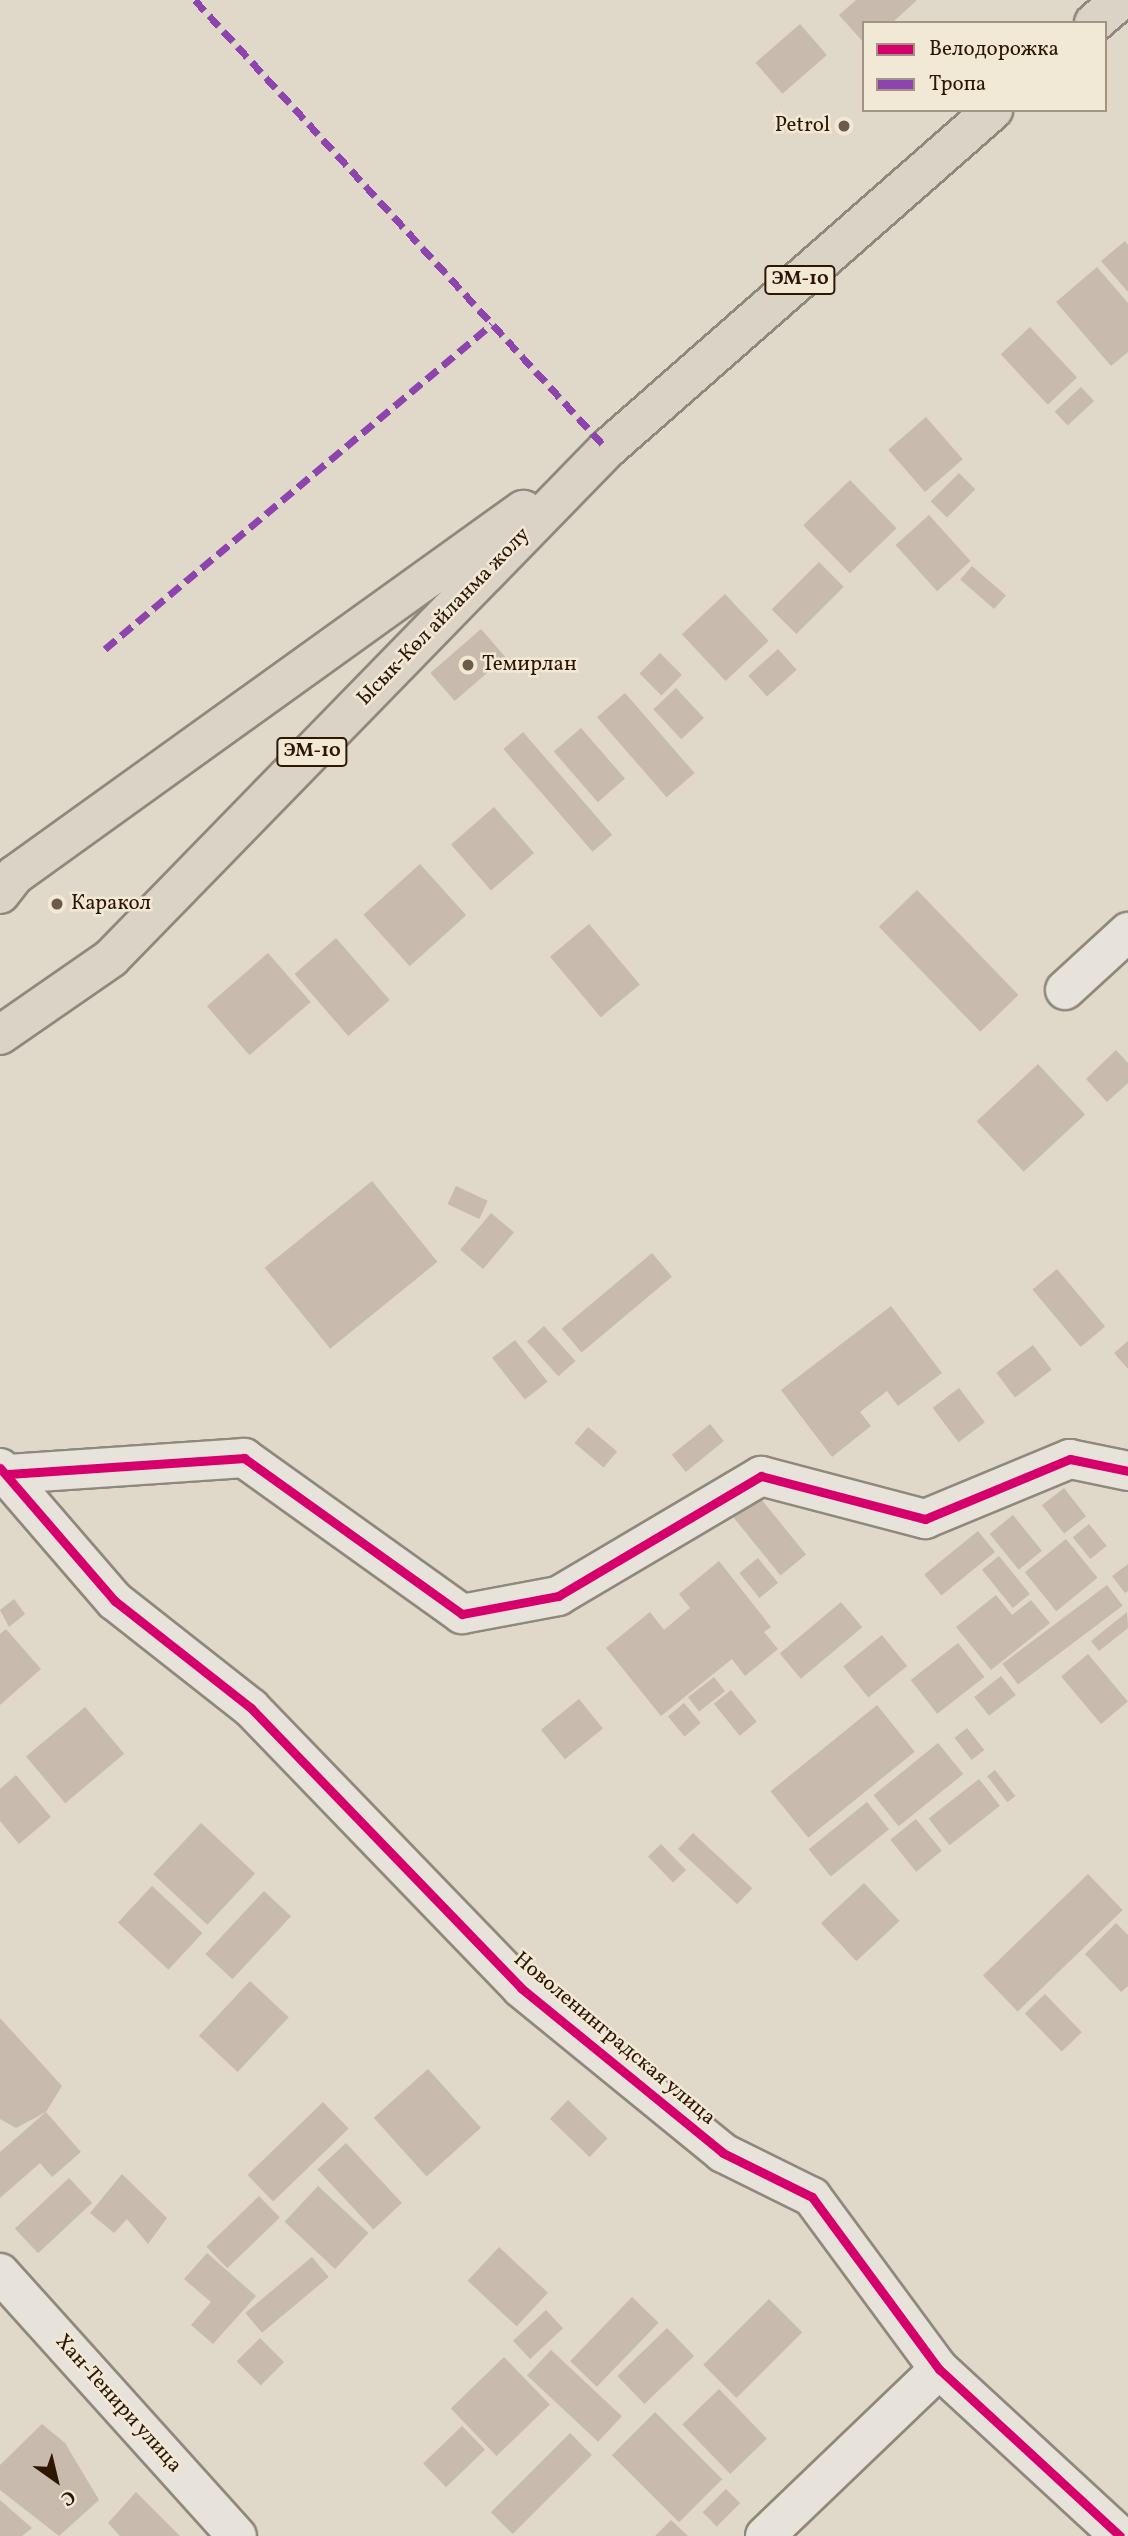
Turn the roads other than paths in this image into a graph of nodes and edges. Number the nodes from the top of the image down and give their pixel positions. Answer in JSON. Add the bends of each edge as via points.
{"nodes":[{"id":1,"x":1120,"y":0,"type":"edge"},
{"id":2,"x":1096,"y":21,"type":"edge"},
{"id":3,"x":991,"y":112,"type":"edge"},
{"id":4,"x":607,"y":449,"type":"junction"},
{"id":5,"x":0,"y":894,"type":"edge"},
{"id":6,"x":1128,"y":932,"type":"edge"},
{"id":7,"x":1065,"y":990,"type":"dead end"},
{"id":8,"x":0,"y":1035,"type":"edge"},
{"id":9,"x":4,"y":1471,"type":"edge"},
{"id":10,"x":1128,"y":1471,"type":"edge"},
{"id":11,"x":0,"y":2273,"type":"edge"},
{"id":12,"x":939,"y":2369,"type":"junction"},
{"id":13,"x":237,"y":2536,"type":"edge"},
{"id":14,"x":765,"y":2536,"type":"edge"},
{"id":15,"x":1120,"y":2536,"type":"edge"}],
"edges":[{"from":1,"to":2,"type":"highway"},
{"from":3,"to":4,"type":"highway","name":"Ысык-Көл айланма жолу","number":"ЭМ-10"},
{"from":4,"to":5,"type":"highway","name":"Ысык-Көл айланма жолу","number":"ЭМ-10","via":[[15,875]]},
{"from":4,"to":8,"type":"highway","name":"Ысык-Көл айланма жолу","number":"ЭМ-10","via":[[111,958]]},
{"from":6,"to":7,"type":"street"},
{"from":9,"to":10,"type":"street","via":[[244,1458],[462,1614],[558,1596],[761,1476],[925,1519],[1070,1460]]},
{"from":9,"to":12,"type":"street","name":"Новоленинградская улица","via":[[115,1601],[251,1708],[521,1988],[723,2153],[812,2197]]},
{"from":11,"to":13,"type":"street","name":"Хан-Тенири улица"},
{"from":12,"to":14,"type":"street"},
{"from":12,"to":15,"type":"street","name":"Новоленинградская улица"}]}
